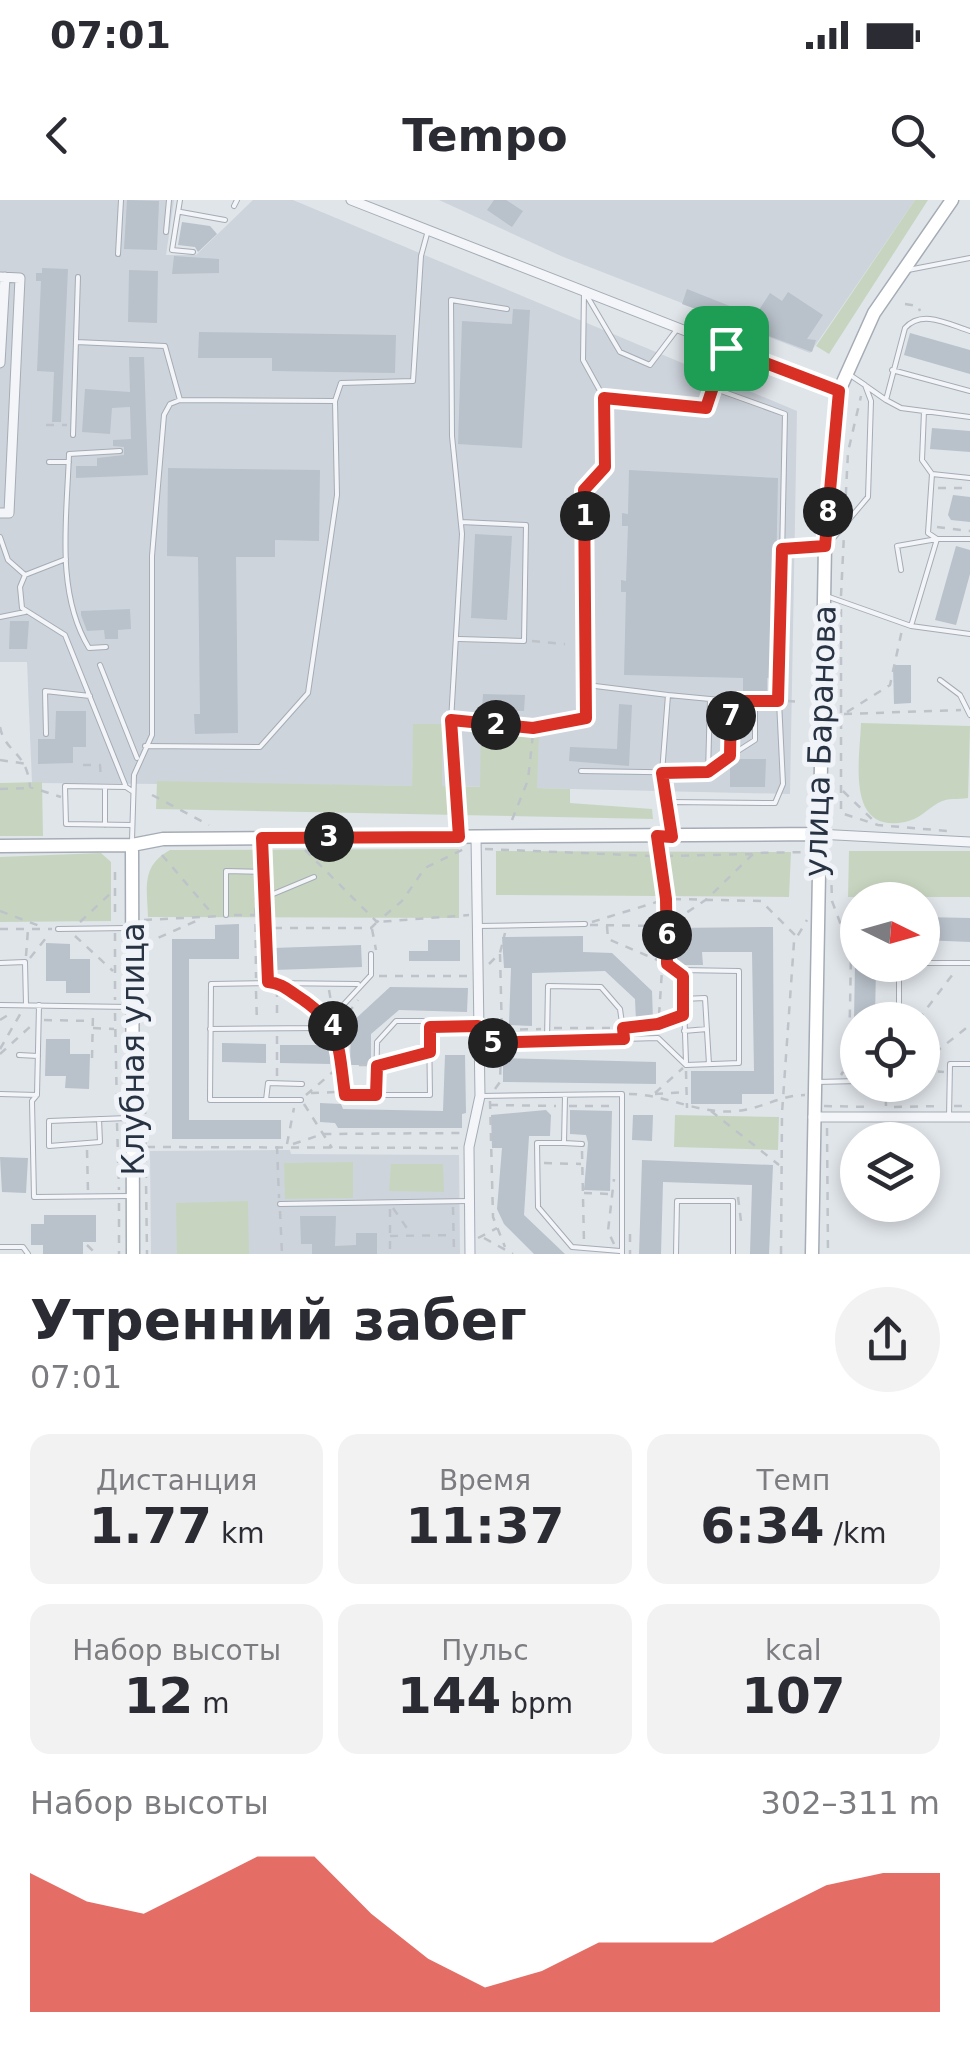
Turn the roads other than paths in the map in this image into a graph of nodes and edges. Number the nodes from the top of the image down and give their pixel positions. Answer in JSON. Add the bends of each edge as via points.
{"nodes":[{"id":1,"x":121,"y":200,"type":"edge"},
{"id":2,"x":169,"y":200,"type":"edge"},
{"id":3,"x":180,"y":200,"type":"edge"},
{"id":4,"x":352,"y":200,"type":"edge"},
{"id":5,"x":952,"y":200,"type":"edge"},
{"id":6,"x":178,"y":211,"type":"junction"},
{"id":7,"x":225,"y":220,"type":"dead end"},
{"id":8,"x":428,"y":230,"type":"junction"},
{"id":9,"x":166,"y":232,"type":"dead end"},
{"id":10,"x":193,"y":252,"type":"dead end"},
{"id":11,"x":118,"y":254,"type":"dead end"},
{"id":12,"x":970,"y":258,"type":"edge"},
{"id":13,"x":903,"y":270,"type":"junction"},
{"id":14,"x":2,"y":277,"type":"edge"},
{"id":15,"x":78,"y":277,"type":"dead end"},
{"id":16,"x":584,"y":292,"type":"junction"},
{"id":17,"x":507,"y":309,"type":"dead end"},
{"id":18,"x":678,"y":328,"type":"junction"},
{"id":19,"x":970,"y":331,"type":"edge"},
{"id":20,"x":76,"y":342,"type":"junction"},
{"id":21,"x":726,"y":348,"type":"junction"},
{"id":22,"x":0,"y":363,"type":"edge"},
{"id":23,"x":892,"y":370,"type":"junction"},
{"id":24,"x":846,"y":373,"type":"junction"},
{"id":25,"x":865,"y":385,"type":"junction"},
{"id":26,"x":713,"y":388,"type":"junction"},
{"id":27,"x":839,"y":391,"type":"junction"},
{"id":28,"x":970,"y":391,"type":"edge"},
{"id":29,"x":604,"y":398,"type":"junction"},
{"id":30,"x":180,"y":400,"type":"junction"},
{"id":31,"x":334,"y":400,"type":"junction"},
{"id":32,"x":886,"y":400,"type":"junction"},
{"id":33,"x":924,"y":411,"type":"junction"},
{"id":34,"x":970,"y":416,"type":"edge"},
{"id":35,"x":73,"y":436,"type":"dead end"},
{"id":36,"x":120,"y":451,"type":"dead end"},
{"id":37,"x":49,"y":462,"type":"dead end"},
{"id":38,"x":69,"y":462,"type":"junction"},
{"id":39,"x":932,"y":474,"type":"junction"},
{"id":40,"x":970,"y":478,"type":"edge"},
{"id":41,"x":0,"y":512,"type":"edge"},
{"id":42,"x":461,"y":522,"type":"junction"},
{"id":43,"x":0,"y":538,"type":"edge"},
{"id":44,"x":938,"y":539,"type":"junction"},
{"id":45,"x":970,"y":539,"type":"edge"},
{"id":46,"x":825,"y":546,"type":"junction"},
{"id":47,"x":782,"y":549,"type":"junction"},
{"id":48,"x":66,"y":560,"type":"junction"},
{"id":49,"x":901,"y":570,"type":"dead end"},
{"id":50,"x":25,"y":575,"type":"junction"},
{"id":51,"x":824,"y":596,"type":"junction"},
{"id":52,"x":26,"y":612,"type":"junction"},
{"id":53,"x":0,"y":617,"type":"edge"},
{"id":54,"x":908,"y":625,"type":"junction"},
{"id":55,"x":970,"y":634,"type":"edge"},
{"id":56,"x":457,"y":639,"type":"junction"},
{"id":57,"x":106,"y":647,"type":"dead end"},
{"id":58,"x":100,"y":664,"type":"dead end"},
{"id":59,"x":940,"y":680,"type":"dead end"},
{"id":60,"x":587,"y":686,"type":"junction"},
{"id":61,"x":668,"y":695,"type":"junction"},
{"id":62,"x":90,"y":696,"type":"junction"},
{"id":63,"x":710,"y":699,"type":"junction"},
{"id":64,"x":755,"y":711,"type":"dead end"},
{"id":65,"x":969,"y":712,"type":"edge"},
{"id":66,"x":451,"y":720,"type":"junction"},
{"id":67,"x":46,"y":734,"type":"dead end"},
{"id":68,"x":145,"y":746,"type":"junction"},
{"id":69,"x":730,"y":756,"type":"junction"},
{"id":70,"x":138,"y":759,"type":"junction"},
{"id":71,"x":581,"y":772,"type":"dead end"},
{"id":72,"x":708,"y":772,"type":"junction"},
{"id":73,"x":662,"y":773,"type":"junction"},
{"id":74,"x":103,"y":787,"type":"junction"},
{"id":75,"x":126,"y":787,"type":"junction"},
{"id":76,"x":132,"y":791,"type":"junction"},
{"id":77,"x":668,"y":802,"type":"junction"},
{"id":78,"x":106,"y":825,"type":"junction"},
{"id":79,"x":132,"y":825,"type":"junction"},
{"id":80,"x":817,"y":834,"type":"junction"},
{"id":81,"x":664,"y":837,"type":"junction"},
{"id":82,"x":262,"y":838,"type":"junction"},
{"id":83,"x":970,"y":842,"type":"edge"},
{"id":84,"x":462,"y":843,"type":"junction"},
{"id":85,"x":476,"y":843,"type":"junction"},
{"id":86,"x":132,"y":845,"type":"junction"},
{"id":87,"x":0,"y":846,"type":"edge"},
{"id":88,"x":264,"y":872,"type":"junction"},
{"id":89,"x":314,"y":877,"type":"dead end"},
{"id":90,"x":266,"y":897,"type":"junction"},
{"id":91,"x":226,"y":916,"type":"road end"},
{"id":92,"x":476,"y":920,"type":"junction"},
{"id":93,"x":585,"y":924,"type":"road end"},
{"id":94,"x":56,"y":928,"type":"road end"},
{"id":95,"x":133,"y":928,"type":"junction"},
{"id":96,"x":371,"y":954,"type":"dead end"},
{"id":97,"x":940,"y":962,"type":"edge"},
{"id":98,"x":0,"y":963,"type":"edge"},
{"id":99,"x":970,"y":963,"type":"edge"},
{"id":100,"x":680,"y":970,"type":"junction"},
{"id":101,"x":268,"y":982,"type":"junction"},
{"id":102,"x":361,"y":984,"type":"junction"},
{"id":103,"x":683,"y":999,"type":"junction"},
{"id":104,"x":0,"y":1005,"type":"edge"},
{"id":105,"x":26,"y":1005,"type":"junction"},
{"id":106,"x":39,"y":1005,"type":"junction"},
{"id":107,"x":133,"y":1007,"type":"junction"},
{"id":108,"x":478,"y":1026,"type":"junction"},
{"id":109,"x":430,"y":1027,"type":"junction"},
{"id":110,"x":210,"y":1029,"type":"junction"},
{"id":111,"x":707,"y":1029,"type":"junction"},
{"id":112,"x":684,"y":1031,"type":"junction"},
{"id":113,"x":624,"y":1039,"type":"junction"},
{"id":114,"x":548,"y":1040,"type":"junction"},
{"id":115,"x":478,"y":1043,"type":"junction"},
{"id":116,"x":19,"y":1055,"type":"dead end"},
{"id":117,"x":38,"y":1056,"type":"junction"},
{"id":118,"x":709,"y":1064,"type":"junction"},
{"id":119,"x":970,"y":1064,"type":"edge"},
{"id":120,"x":686,"y":1065,"type":"junction"},
{"id":121,"x":840,"y":1081,"type":"edge"},
{"id":122,"x":302,"y":1084,"type":"road end"},
{"id":123,"x":813,"y":1089,"type":"junction"},
{"id":124,"x":0,"y":1094,"type":"edge"},
{"id":125,"x":345,"y":1094,"type":"road end"},
{"id":126,"x":38,"y":1095,"type":"junction"},
{"id":127,"x":376,"y":1095,"type":"junction"},
{"id":128,"x":480,"y":1096,"type":"junction"},
{"id":129,"x":565,"y":1096,"type":"junction"},
{"id":130,"x":266,"y":1100,"type":"junction"},
{"id":131,"x":301,"y":1100,"type":"road end"},
{"id":132,"x":950,"y":1111,"type":"junction"},
{"id":133,"x":822,"y":1114,"type":"junction"},
{"id":134,"x":970,"y":1117,"type":"edge"},
{"id":135,"x":133,"y":1118,"type":"junction"},
{"id":136,"x":99,"y":1119,"type":"junction"},
{"id":137,"x":564,"y":1143,"type":"junction"},
{"id":138,"x":582,"y":1144,"type":"road end"},
{"id":139,"x":126,"y":1196,"type":"junction"},
{"id":140,"x":469,"y":1201,"type":"junction"},
{"id":141,"x":280,"y":1204,"type":"dead end"},
{"id":142,"x":0,"y":1247,"type":"edge"},
{"id":143,"x":622,"y":1252,"type":"edge"},
{"id":144,"x":28,"y":1254,"type":"edge"},
{"id":145,"x":133,"y":1254,"type":"edge"},
{"id":146,"x":470,"y":1254,"type":"edge"},
{"id":147,"x":676,"y":1254,"type":"edge"},
{"id":148,"x":734,"y":1254,"type":"edge"},
{"id":149,"x":812,"y":1254,"type":"edge"}],
"edges":[{"from":1,"to":11,"type":"lane"},
{"from":2,"to":9,"type":"lane"},
{"from":3,"to":6,"type":"lane"},
{"from":4,"to":8,"type":"street"},
{"from":5,"to":13,"type":"main road","name":"улица Баранова"},
{"from":6,"to":7,"type":"lane"},
{"from":6,"to":10,"type":"lane","via":[[172,250]]},
{"from":8,"to":16,"type":"street"},
{"from":8,"to":31,"type":"lane","via":[[413,380],[341,384]]},
{"from":12,"to":13,"type":"lane"},
{"from":13,"to":24,"type":"main road","name":"улица Баранова","via":[[864,330]]},
{"from":14,"to":22,"type":"street"},
{"from":14,"to":41,"type":"street","via":[[20,278],[9,513]]},
{"from":15,"to":20,"type":"lane"},
{"from":16,"to":18,"type":"street"},
{"from":16,"to":18,"type":"lane","via":[[620,352],[650,365]]},
{"from":16,"to":29,"type":"lane","via":[[582,360]]},
{"from":17,"to":42,"type":"lane","via":[[451,300],[452,436]]},
{"from":18,"to":21,"type":"street"},
{"from":19,"to":23,"type":"lane","via":[[921,316],[905,328]]},
{"from":20,"to":30,"type":"lane","via":[[165,346]]},
{"from":20,"to":35,"type":"lane"},
{"from":21,"to":26,"type":"lane"},
{"from":21,"to":27,"type":"street"},
{"from":23,"to":28,"type":"lane"},
{"from":23,"to":32,"type":"lane"},
{"from":24,"to":25,"type":"lane"},
{"from":24,"to":27,"type":"main road","name":"улица Баранова"},
{"from":25,"to":32,"type":"lane"},
{"from":25,"to":46,"type":"lane","via":[[871,401],[868,497]]},
{"from":26,"to":29,"type":"lane","via":[[706,408]]},
{"from":26,"to":47,"type":"lane","via":[[786,414]]},
{"from":27,"to":46,"type":"main road","name":"улица Баранова"},
{"from":29,"to":60,"type":"lane","via":[[605,467],[584,490]]},
{"from":30,"to":31,"type":"lane"},
{"from":30,"to":68,"type":"lane","via":[[164,415],[152,556],[152,734]]},
{"from":31,"to":68,"type":"lane","via":[[338,495],[308,693],[260,747]]},
{"from":32,"to":33,"type":"lane"},
{"from":33,"to":34,"type":"lane"},
{"from":33,"to":39,"type":"lane","via":[[922,460]]},
{"from":36,"to":38,"type":"lane","via":[[69,454]]},
{"from":37,"to":38,"type":"lane"},
{"from":38,"to":48,"type":"lane"},
{"from":39,"to":40,"type":"lane"},
{"from":39,"to":44,"type":"lane","via":[[928,532]]},
{"from":42,"to":56,"type":"lane"},
{"from":42,"to":56,"type":"lane","via":[[526,526],[524,641]]},
{"from":43,"to":50,"type":"lane","via":[[8,560]]},
{"from":44,"to":45,"type":"lane"},
{"from":44,"to":49,"type":"lane","via":[[897,546]]},
{"from":44,"to":54,"type":"lane"},
{"from":46,"to":47,"type":"lane"},
{"from":46,"to":51,"type":"main road","name":"улица Баранова"},
{"from":47,"to":77,"type":"lane","via":[[783,784],[775,803]]},
{"from":48,"to":50,"type":"lane"},
{"from":48,"to":57,"type":"lane","via":[[74,622],[89,648]]},
{"from":50,"to":52,"type":"lane","via":[[20,600]]},
{"from":51,"to":54,"type":"lane"},
{"from":51,"to":80,"type":"main road","name":"улица Баранова"},
{"from":52,"to":53,"type":"lane"},
{"from":52,"to":62,"type":"lane","via":[[61,629]]},
{"from":54,"to":55,"type":"lane"},
{"from":56,"to":66,"type":"lane"},
{"from":58,"to":70,"type":"lane"},
{"from":59,"to":65,"type":"lane"},
{"from":60,"to":61,"type":"lane"},
{"from":60,"to":66,"type":"lane","via":[[586,718],[533,728]]},
{"from":61,"to":63,"type":"lane"},
{"from":61,"to":73,"type":"lane"},
{"from":62,"to":67,"type":"lane","via":[[45,691]]},
{"from":62,"to":75,"type":"lane"},
{"from":63,"to":69,"type":"lane","via":[[731,701]]},
{"from":63,"to":72,"type":"lane"},
{"from":64,"to":69,"type":"lane","via":[[755,740]]},
{"from":66,"to":84,"type":"lane"},
{"from":68,"to":70,"type":"lane"},
{"from":69,"to":72,"type":"lane"},
{"from":70,"to":76,"type":"lane"},
{"from":71,"to":73,"type":"lane"},
{"from":72,"to":73,"type":"lane"},
{"from":73,"to":77,"type":"lane"},
{"from":74,"to":75,"type":"lane"},
{"from":74,"to":78,"type":"lane"},
{"from":74,"to":78,"type":"lane","via":[[65,786],[66,824]]},
{"from":75,"to":76,"type":"lane"},
{"from":76,"to":79,"type":"lane"},
{"from":77,"to":81,"type":"lane"},
{"from":78,"to":79,"type":"lane"},
{"from":79,"to":86,"type":"lane"},
{"from":80,"to":81,"type":"main road"},
{"from":80,"to":83,"type":"street"},
{"from":80,"to":123,"type":"main road","name":"улица Баранова"},
{"from":81,"to":85,"type":"main road"},
{"from":81,"to":100,"type":"lane","via":[[657,856],[667,964]]},
{"from":82,"to":84,"type":"main road"},
{"from":82,"to":86,"type":"main road"},
{"from":82,"to":88,"type":"lane"},
{"from":84,"to":85,"type":"main road"},
{"from":85,"to":92,"type":"street"},
{"from":86,"to":87,"type":"main road"},
{"from":86,"to":95,"type":"main road","name":"Клубная улица"},
{"from":88,"to":90,"type":"lane"},
{"from":88,"to":91,"type":"lane","via":[[226,871]]},
{"from":89,"to":90,"type":"lane"},
{"from":90,"to":101,"type":"lane"},
{"from":92,"to":93,"type":"lane"},
{"from":92,"to":108,"type":"street"},
{"from":94,"to":95,"type":"lane"},
{"from":95,"to":107,"type":"main road","name":"Клубная улица"},
{"from":96,"to":102,"type":"lane","via":[[371,975]]},
{"from":97,"to":99,"type":"lane"},
{"from":98,"to":105,"type":"lane","via":[[26,962]]},
{"from":100,"to":103,"type":"lane"},
{"from":100,"to":118,"type":"lane","via":[[739,972],[739,1063]]},
{"from":101,"to":102,"type":"lane"},
{"from":101,"to":110,"type":"lane","via":[[211,984]]},
{"from":102,"to":110,"type":"lane","via":[[322,1028]]},
{"from":103,"to":111,"type":"lane","via":[[706,998]]},
{"from":103,"to":112,"type":"lane"},
{"from":104,"to":105,"type":"lane"},
{"from":105,"to":106,"type":"lane"},
{"from":106,"to":107,"type":"lane"},
{"from":106,"to":117,"type":"lane"},
{"from":107,"to":135,"type":"main road","name":"Клубная улица"},
{"from":108,"to":109,"type":"lane"},
{"from":108,"to":115,"type":"street"},
{"from":109,"to":127,"type":"lane","via":[[396,1021],[377,1042]]},
{"from":109,"to":127,"type":"lane","via":[[430,1095]]},
{"from":110,"to":130,"type":"lane","via":[[210,1100]]},
{"from":111,"to":112,"type":"lane"},
{"from":111,"to":118,"type":"lane"},
{"from":112,"to":120,"type":"lane"},
{"from":113,"to":114,"type":"lane"},
{"from":113,"to":114,"type":"lane","via":[[620,1009],[601,986],[548,986]]},
{"from":113,"to":120,"type":"lane","via":[[658,1038]]},
{"from":114,"to":115,"type":"lane"},
{"from":115,"to":128,"type":"street"},
{"from":116,"to":117,"type":"lane"},
{"from":117,"to":126,"type":"lane"},
{"from":118,"to":120,"type":"lane"},
{"from":119,"to":132,"type":"lane","via":[[950,1064]]},
{"from":121,"to":123,"type":"lane"},
{"from":122,"to":130,"type":"lane","via":[[268,1083]]},
{"from":123,"to":133,"type":"main road","name":"улица Баранова"},
{"from":124,"to":126,"type":"lane"},
{"from":125,"to":127,"type":"lane"},
{"from":126,"to":139,"type":"lane","via":[[32,1101],[34,1198]]},
{"from":128,"to":129,"type":"lane"},
{"from":128,"to":140,"type":"street"},
{"from":129,"to":137,"type":"lane"},
{"from":129,"to":143,"type":"lane","via":[[622,1094]]},
{"from":130,"to":131,"type":"lane"},
{"from":132,"to":133,"type":"street"},
{"from":132,"to":134,"type":"street"},
{"from":133,"to":149,"type":"main road","name":"улица Баранова"},
{"from":135,"to":136,"type":"lane"},
{"from":135,"to":139,"type":"main road","name":"Клубная улица"},
{"from":136,"to":136,"type":"lane","via":[[49,1120],[50,1146],[100,1142]]},
{"from":137,"to":138,"type":"lane"},
{"from":137,"to":143,"type":"lane","via":[[537,1143],[538,1207],[572,1247]]},
{"from":139,"to":145,"type":"main road","name":"Клубная улица"},
{"from":140,"to":141,"type":"lane"},
{"from":140,"to":146,"type":"street"},
{"from":142,"to":144,"type":"lane","via":[[23,1247]]},
{"from":147,"to":148,"type":"lane","via":[[677,1201],[734,1202]]}]}
